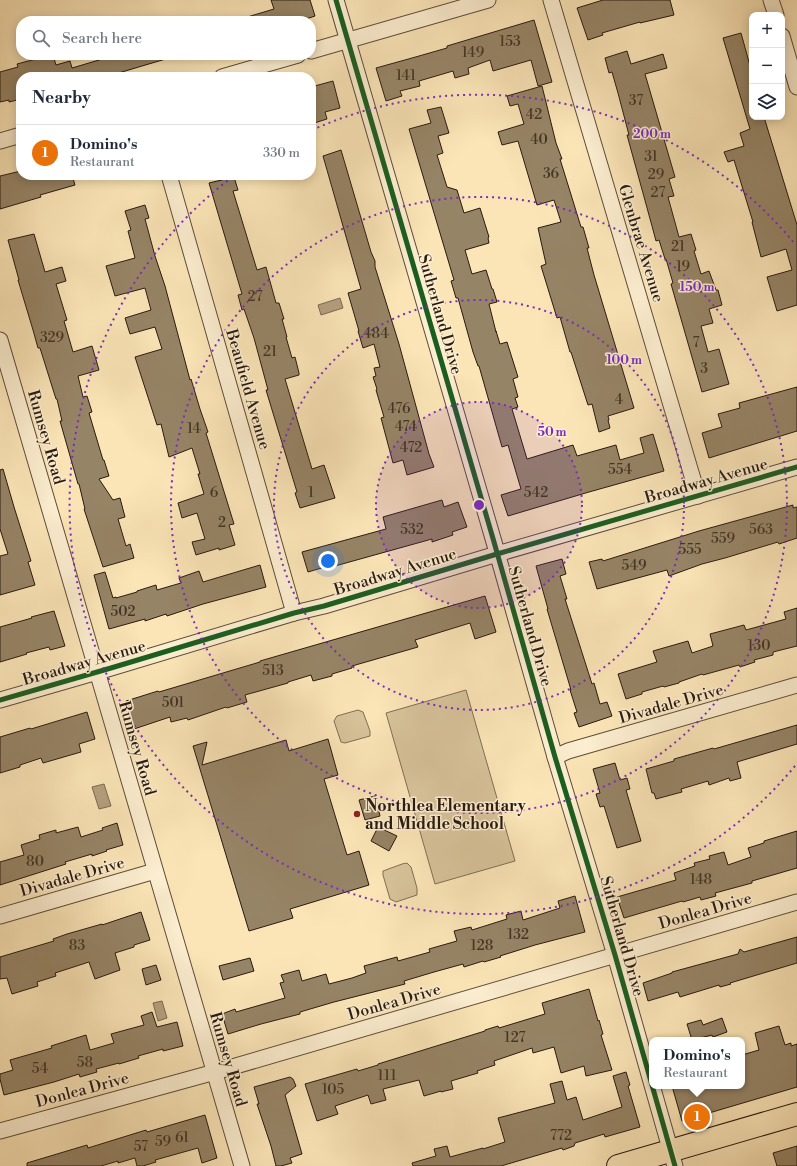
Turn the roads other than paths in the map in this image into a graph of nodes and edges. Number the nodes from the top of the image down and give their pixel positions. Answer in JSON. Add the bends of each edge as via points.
{"nodes":[{"id":1,"x":336,"y":0,"type":"edge"},
{"id":2,"x":488,"y":0,"type":"edge"},
{"id":3,"x":551,"y":0,"type":"edge"},
{"id":4,"x":771,"y":0,"type":"edge"},
{"id":5,"x":775,"y":12,"type":"edge"},
{"id":6,"x":347,"y":41,"type":"junction"},
{"id":7,"x":785,"y":46,"type":"edge"},
{"id":8,"x":316,"y":50,"type":"edge"},
{"id":9,"x":281,"y":60,"type":"edge"},
{"id":10,"x":239,"y":72,"type":"edge"},
{"id":11,"x":797,"y":87,"type":"edge"},
{"id":12,"x":16,"y":136,"type":"edge"},
{"id":13,"x":0,"y":141,"type":"edge"},
{"id":14,"x":170,"y":180,"type":"edge"},
{"id":15,"x":0,"y":340,"type":"edge"},
{"id":16,"x":797,"y":468,"type":"edge"},
{"id":17,"x":698,"y":496,"type":"junction"},
{"id":18,"x":497,"y":554,"type":"junction"},
{"id":19,"x":294,"y":613,"type":"junction"},
{"id":20,"x":97,"y":672,"type":"junction"},
{"id":21,"x":797,"y":685,"type":"edge"},
{"id":22,"x":0,"y":700,"type":"edge"},
{"id":23,"x":555,"y":757,"type":"junction"},
{"id":24,"x":155,"y":871,"type":"junction"},
{"id":25,"x":797,"y":902,"type":"edge"},
{"id":26,"x":0,"y":916,"type":"edge"},
{"id":27,"x":615,"y":955,"type":"junction"},
{"id":28,"x":214,"y":1072,"type":"junction"},
{"id":29,"x":649,"y":1074,"type":"edge"},
{"id":30,"x":653,"y":1089,"type":"edge"},
{"id":31,"x":797,"y":1114,"type":"edge"},
{"id":32,"x":0,"y":1131,"type":"edge"},
{"id":33,"x":673,"y":1158,"type":"edge"},
{"id":34,"x":242,"y":1166,"type":"edge"},
{"id":35,"x":618,"y":1166,"type":"edge"}],
"edges":[{"from":1,"to":6,"type":"street","name":"Sutherland Drive"},
{"from":2,"to":6,"type":"street"},
{"from":3,"to":17,"type":"street","name":"Glenbrae Avenue"},
{"from":4,"to":5,"type":"street"},
{"from":6,"to":8,"type":"street"},
{"from":6,"to":18,"type":"street","name":"Sutherland Drive"},
{"from":7,"to":11,"type":"street"},
{"from":9,"to":10,"type":"street"},
{"from":12,"to":13,"type":"street"},
{"from":14,"to":19,"type":"street","name":"Beaufield Avenue"},
{"from":15,"to":20,"type":"street","name":"Rumsey Road"},
{"from":16,"to":17,"type":"street","name":"Broadway Avenue"},
{"from":17,"to":18,"type":"street","name":"Broadway Avenue"},
{"from":18,"to":19,"type":"street","name":"Broadway Avenue"},
{"from":18,"to":23,"type":"street","name":"Sutherland Drive"},
{"from":19,"to":20,"type":"street","name":"Broadway Avenue"},
{"from":20,"to":22,"type":"street","name":"Broadway Avenue"},
{"from":20,"to":24,"type":"street","name":"Rumsey Road"},
{"from":21,"to":23,"type":"street","name":"Divadale Drive","via":[[568,751]]},
{"from":23,"to":27,"type":"street","name":"Sutherland Drive"},
{"from":24,"to":26,"type":"street","name":"Divadale Drive"},
{"from":24,"to":28,"type":"street","name":"Rumsey Road"},
{"from":25,"to":27,"type":"street","name":"Donlea Drive"},
{"from":27,"to":28,"type":"street","name":"Donlea Drive"},
{"from":27,"to":29,"type":"street","name":"Sutherland Drive"},
{"from":28,"to":32,"type":"street","name":"Donlea Drive"},
{"from":28,"to":34,"type":"street","name":"Rumsey Road"},
{"from":30,"to":33,"type":"street","name":"Sutherland Drive"},
{"from":31,"to":33,"type":"main road"},
{"from":33,"to":35,"type":"main road"}]}
